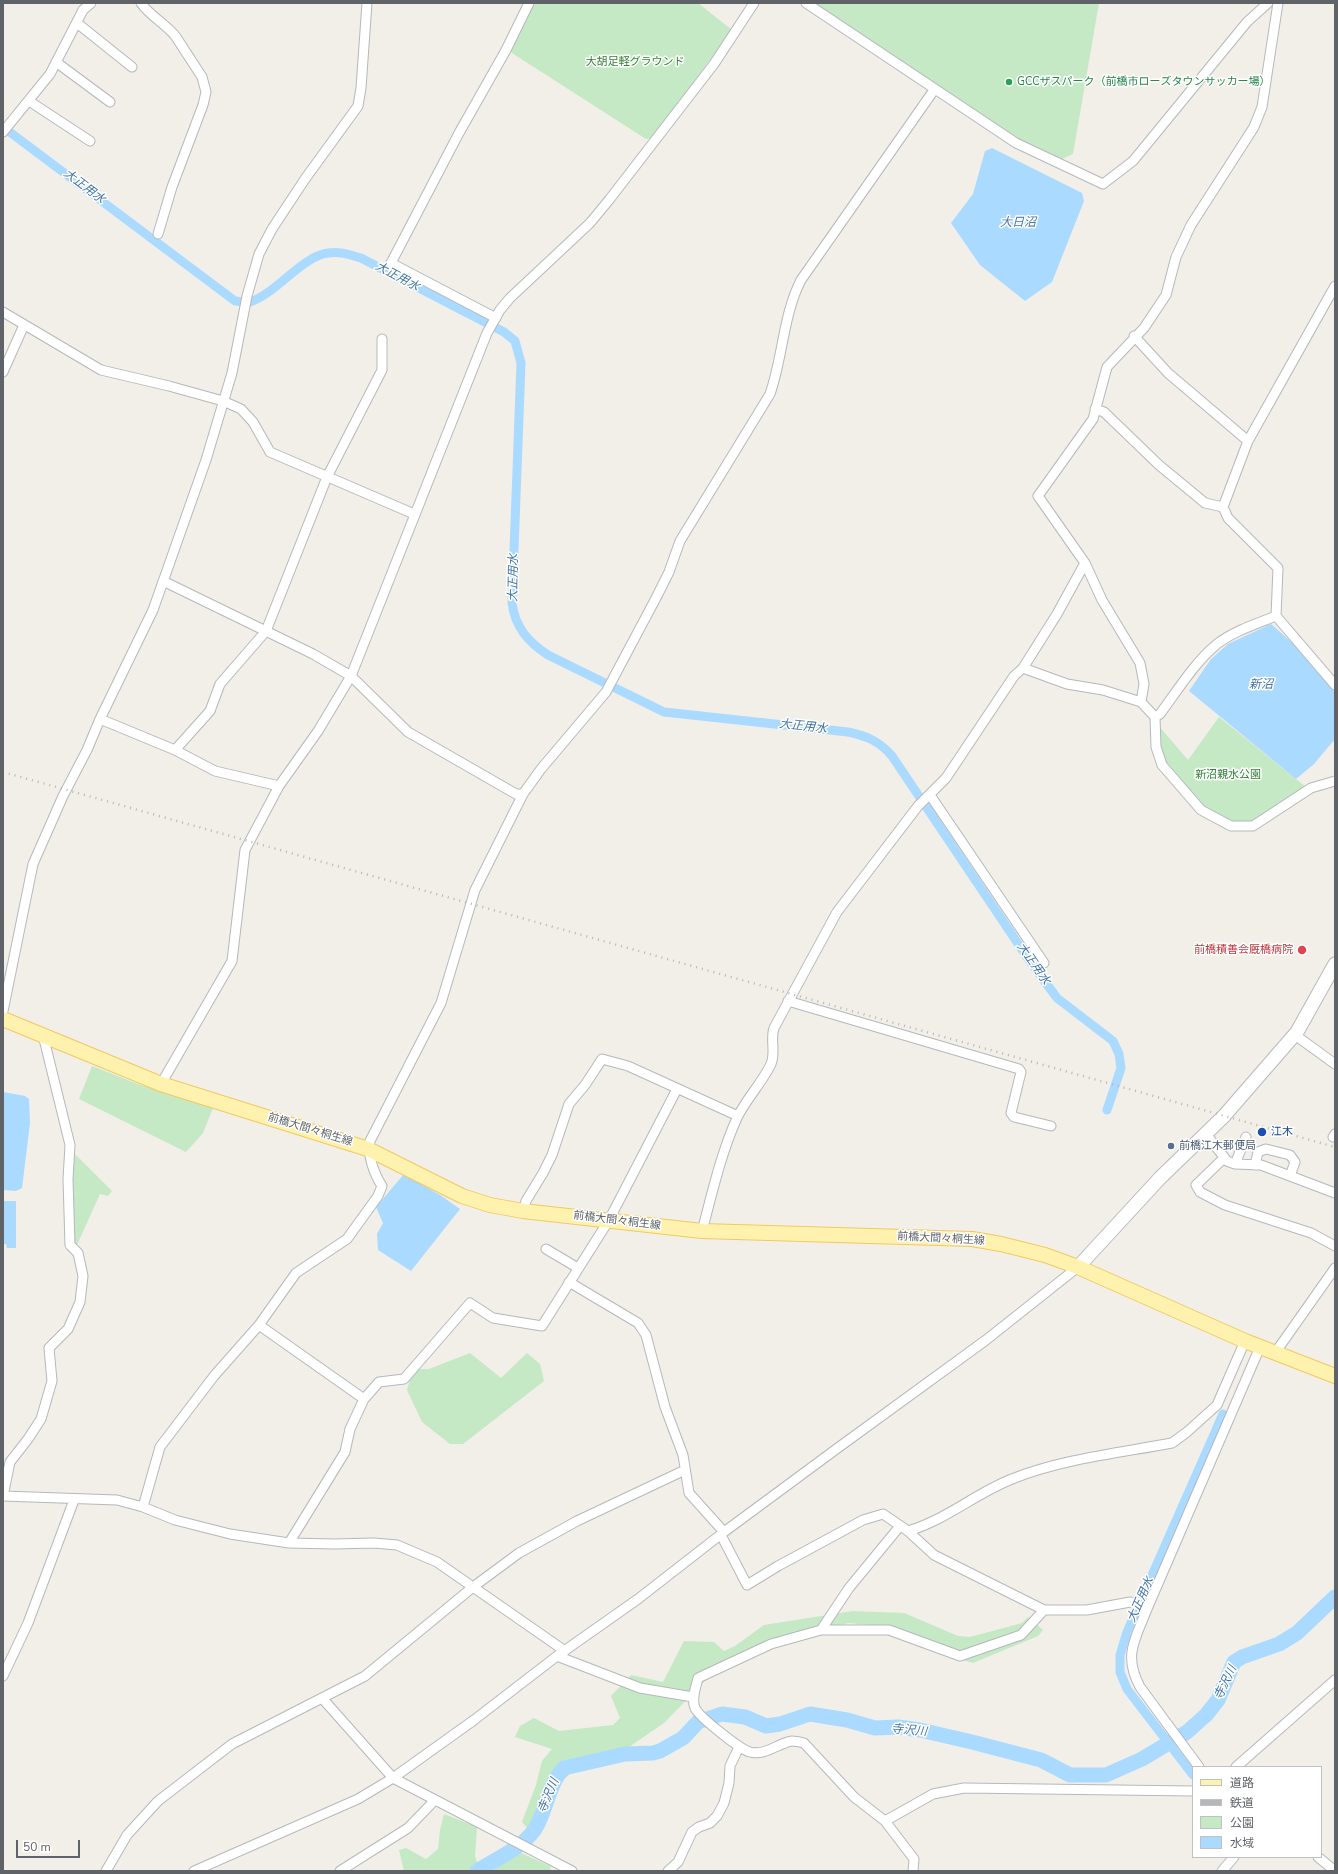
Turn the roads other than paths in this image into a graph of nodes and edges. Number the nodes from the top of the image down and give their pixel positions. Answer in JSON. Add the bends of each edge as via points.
{"nodes":[{"id":1,"x":91,"y":3,"type":"edge"},
{"id":2,"x":140,"y":3,"type":"edge"},
{"id":3,"x":367,"y":3,"type":"edge"},
{"id":4,"x":529,"y":3,"type":"edge"},
{"id":5,"x":754,"y":3,"type":"edge"},
{"id":6,"x":806,"y":3,"type":"edge"},
{"id":7,"x":1268,"y":3,"type":"edge"},
{"id":8,"x":1278,"y":3,"type":"edge"},
{"id":9,"x":77,"y":23,"type":"junction"},
{"id":10,"x":56,"y":62,"type":"junction"},
{"id":11,"x":132,"y":67,"type":"dead end"},
{"id":12,"x":934,"y":90,"type":"junction"},
{"id":13,"x":29,"y":101,"type":"junction"},
{"id":14,"x":110,"y":102,"type":"dead end"},
{"id":15,"x":6,"y":128,"type":"edge"},
{"id":16,"x":90,"y":141,"type":"dead end"},
{"id":17,"x":158,"y":234,"type":"dead end"},
{"id":18,"x":1335,"y":286,"type":"edge"},
{"id":19,"x":3,"y":312,"type":"edge"},
{"id":20,"x":495,"y":319,"type":"junction"},
{"id":21,"x":24,"y":325,"type":"junction"},
{"id":22,"x":1134,"y":336,"type":"junction"},
{"id":23,"x":382,"y":339,"type":"dead end"},
{"id":24,"x":3,"y":372,"type":"edge"},
{"id":25,"x":224,"y":401,"type":"junction"},
{"id":26,"x":1095,"y":409,"type":"junction"},
{"id":27,"x":1248,"y":441,"type":"junction"},
{"id":28,"x":327,"y":477,"type":"junction"},
{"id":29,"x":1223,"y":507,"type":"junction"},
{"id":30,"x":414,"y":514,"type":"junction"},
{"id":31,"x":1084,"y":563,"type":"junction"},
{"id":32,"x":163,"y":581,"type":"junction"},
{"id":33,"x":1276,"y":616,"type":"junction"},
{"id":34,"x":266,"y":631,"type":"junction"},
{"id":35,"x":1024,"y":668,"type":"junction"},
{"id":36,"x":350,"y":676,"type":"junction"},
{"id":37,"x":1335,"y":685,"type":"edge"},
{"id":38,"x":1141,"y":702,"type":"junction"},
{"id":39,"x":1155,"y":717,"type":"junction"},
{"id":40,"x":100,"y":719,"type":"junction"},
{"id":41,"x":174,"y":750,"type":"junction"},
{"id":42,"x":1335,"y":781,"type":"edge"},
{"id":43,"x":279,"y":786,"type":"junction"},
{"id":44,"x":523,"y":794,"type":"junction"},
{"id":45,"x":929,"y":796,"type":"junction"},
{"id":46,"x":1044,"y":963,"type":"dead end"},
{"id":47,"x":1335,"y":964,"type":"edge"},
{"id":48,"x":788,"y":1001,"type":"junction"},
{"id":49,"x":3,"y":1011,"type":"edge"},
{"id":50,"x":3,"y":1019,"type":"edge"},
{"id":51,"x":43,"y":1035,"type":"junction"},
{"id":52,"x":1294,"y":1035,"type":"junction"},
{"id":53,"x":1335,"y":1064,"type":"edge"},
{"id":54,"x":161,"y":1084,"type":"junction"},
{"id":55,"x":677,"y":1089,"type":"junction"},
{"id":56,"x":738,"y":1116,"type":"junction"},
{"id":57,"x":1051,"y":1126,"type":"dead end"},
{"id":58,"x":1206,"y":1134,"type":"junction"},
{"id":59,"x":1246,"y":1137,"type":"dead end"},
{"id":60,"x":368,"y":1149,"type":"junction"},
{"id":61,"x":1224,"y":1158,"type":"junction"},
{"id":62,"x":1235,"y":1164,"type":"junction"},
{"id":63,"x":1255,"y":1165,"type":"junction"},
{"id":64,"x":1290,"y":1176,"type":"junction"},
{"id":65,"x":1335,"y":1193,"type":"edge"},
{"id":66,"x":523,"y":1211,"type":"junction"},
{"id":67,"x":609,"y":1220,"type":"junction"},
{"id":68,"x":702,"y":1231,"type":"junction"},
{"id":69,"x":1335,"y":1246,"type":"edge"},
{"id":70,"x":546,"y":1249,"type":"dead end"},
{"id":71,"x":1078,"y":1267,"type":"junction"},
{"id":72,"x":578,"y":1268,"type":"junction"},
{"id":73,"x":1335,"y":1268,"type":"edge"},
{"id":74,"x":569,"y":1282,"type":"junction"},
{"id":75,"x":259,"y":1325,"type":"junction"},
{"id":76,"x":1253,"y":1344,"type":"junction"},
{"id":77,"x":1275,"y":1353,"type":"junction"},
{"id":78,"x":1335,"y":1376,"type":"edge"},
{"id":79,"x":364,"y":1399,"type":"junction"},
{"id":80,"x":685,"y":1470,"type":"junction"},
{"id":81,"x":3,"y":1496,"type":"edge"},
{"id":82,"x":74,"y":1500,"type":"junction"},
{"id":83,"x":143,"y":1507,"type":"junction"},
{"id":84,"x":900,"y":1526,"type":"junction"},
{"id":85,"x":908,"y":1531,"type":"junction"},
{"id":86,"x":722,"y":1533,"type":"junction"},
{"id":87,"x":289,"y":1543,"type":"junction"},
{"id":88,"x":472,"y":1587,"type":"junction"},
{"id":89,"x":1145,"y":1608,"type":"junction"},
{"id":90,"x":1044,"y":1610,"type":"junction"},
{"id":91,"x":822,"y":1630,"type":"junction"},
{"id":92,"x":561,"y":1653,"type":"junction"},
{"id":93,"x":3,"y":1676,"type":"edge"},
{"id":94,"x":1335,"y":1680,"type":"edge"},
{"id":95,"x":693,"y":1696,"type":"junction"},
{"id":96,"x":322,"y":1698,"type":"junction"},
{"id":97,"x":739,"y":1747,"type":"junction"},
{"id":98,"x":1198,"y":1766,"type":"edge"},
{"id":99,"x":1237,"y":1766,"type":"edge"},
{"id":100,"x":393,"y":1778,"type":"junction"},
{"id":101,"x":1192,"y":1791,"type":"edge"},
{"id":102,"x":435,"y":1800,"type":"junction"},
{"id":103,"x":885,"y":1821,"type":"junction"},
{"id":104,"x":1233,"y":1858,"type":"edge"},
{"id":105,"x":1319,"y":1858,"type":"edge"},
{"id":106,"x":106,"y":1871,"type":"edge"},
{"id":107,"x":194,"y":1871,"type":"edge"},
{"id":108,"x":340,"y":1871,"type":"edge"},
{"id":109,"x":572,"y":1871,"type":"edge"},
{"id":110,"x":668,"y":1871,"type":"edge"},
{"id":111,"x":913,"y":1871,"type":"edge"},
{"id":112,"x":1222,"y":1871,"type":"edge"},
{"id":113,"x":1335,"y":1871,"type":"edge"}],
"edges":[{"from":1,"to":9,"type":"street","via":[[83,10]]},
{"from":2,"to":17,"type":"street","via":[[176,37],[206,87],[203,105],[172,187]]},
{"from":3,"to":25,"type":"street","via":[[358,106],[305,179],[259,254]]},
{"from":4,"to":20,"type":"street","via":[[391,263]]},
{"from":5,"to":20,"type":"street","via":[[714,64],[609,200],[590,223],[510,298]]},
{"from":6,"to":12,"type":"street"},
{"from":7,"to":12,"type":"street","via":[[1247,22],[1133,161],[1103,184],[1016,143]]},
{"from":8,"to":22,"type":"street","via":[[1262,107],[1254,127],[1191,225],[1176,257],[1166,295],[1144,328]]},
{"from":9,"to":10,"type":"street"},
{"from":9,"to":11,"type":"street"},
{"from":10,"to":13,"type":"street"},
{"from":10,"to":14,"type":"street"},
{"from":12,"to":44,"type":"street","via":[[801,280],[790,306],[770,394],[680,541],[660,591],[606,692]]},
{"from":13,"to":15,"type":"street"},
{"from":13,"to":16,"type":"street"},
{"from":18,"to":27,"type":"street"},
{"from":19,"to":21,"type":"street"},
{"from":20,"to":30,"type":"street"},
{"from":21,"to":24,"type":"street"},
{"from":21,"to":25,"type":"street","via":[[101,370]]},
{"from":22,"to":26,"type":"street","via":[[1107,367]]},
{"from":22,"to":27,"type":"street","via":[[1168,372]]},
{"from":23,"to":28,"type":"street","via":[[382,370]]},
{"from":25,"to":28,"type":"street","via":[[242,409],[253,422],[270,452]]},
{"from":25,"to":32,"type":"street"},
{"from":26,"to":29,"type":"street","via":[[1104,412],[1205,503]]},
{"from":26,"to":31,"type":"street","via":[[1092,419],[1038,496]]},
{"from":27,"to":29,"type":"street"},
{"from":28,"to":30,"type":"street"},
{"from":28,"to":34,"type":"street"},
{"from":29,"to":33,"type":"street","via":[[1228,518],[1278,568]]},
{"from":30,"to":36,"type":"street"},
{"from":31,"to":35,"type":"street"},
{"from":31,"to":38,"type":"street","via":[[1102,600],[1140,662],[1144,684]]},
{"from":32,"to":34,"type":"street"},
{"from":32,"to":40,"type":"street","via":[[153,610]]},
{"from":33,"to":37,"type":"street"},
{"from":33,"to":39,"type":"street","via":[[1234,634],[1217,645]]},
{"from":34,"to":36,"type":"street"},
{"from":34,"to":41,"type":"street","via":[[220,684],[210,711]]},
{"from":35,"to":38,"type":"street","via":[[1067,684],[1103,690]]},
{"from":35,"to":45,"type":"street","via":[[1014,676],[946,778]]},
{"from":36,"to":43,"type":"street","via":[[318,731]]},
{"from":36,"to":44,"type":"street","via":[[408,732],[516,794]]},
{"from":38,"to":39,"type":"street"},
{"from":39,"to":42,"type":"street","via":[[1156,747],[1162,765],[1201,810],[1231,826],[1253,826],[1311,788]]},
{"from":40,"to":41,"type":"street"},
{"from":40,"to":49,"type":"street","via":[[33,864]]},
{"from":41,"to":43,"type":"street","via":[[216,771]]},
{"from":43,"to":54,"type":"street","via":[[245,850],[232,960]]},
{"from":44,"to":60,"type":"street","via":[[474,890],[441,1003]]},
{"from":45,"to":46,"type":"street"},
{"from":45,"to":48,"type":"street","via":[[918,806],[836,912]]},
{"from":47,"to":52,"type":"street"},
{"from":48,"to":56,"type":"street","via":[[772,1034],[771,1063]]},
{"from":48,"to":57,"type":"street","via":[[1019,1069],[1021,1072],[1011,1113],[1014,1117]]},
{"from":50,"to":51,"type":"main road","name":"前橋大間々桐生線"},
{"from":51,"to":54,"type":"main road","name":"前橋大間々桐生線"},
{"from":51,"to":81,"type":"street","via":[[70,1145],[70,1245],[78,1253],[83,1276],[80,1302],[68,1329],[48,1348],[52,1381],[41,1419],[10,1462]]},
{"from":52,"to":53,"type":"street"},
{"from":52,"to":58,"type":"street"},
{"from":54,"to":60,"type":"main road","name":"前橋大間々桐生線"},
{"from":55,"to":56,"type":"street"},
{"from":55,"to":66,"type":"street","via":[[628,1066],[602,1059],[569,1104],[552,1155]]},
{"from":55,"to":67,"type":"street"},
{"from":56,"to":68,"type":"street"},
{"from":58,"to":61,"type":"street"},
{"from":58,"to":71,"type":"street","via":[[1160,1178]]},
{"from":59,"to":62,"type":"street"},
{"from":60,"to":66,"type":"main road","name":"前橋大間々桐生線","via":[[462,1196],[490,1205]]},
{"from":60,"to":75,"type":"street","via":[[376,1176],[382,1186],[378,1196],[347,1239],[296,1273]]},
{"from":61,"to":62,"type":"street"},
{"from":61,"to":69,"type":"street","via":[[1196,1185],[1200,1192],[1227,1206],[1311,1233]]},
{"from":62,"to":63,"type":"street"},
{"from":63,"to":64,"type":"street"},
{"from":63,"to":64,"type":"street","via":[[1258,1152],[1266,1149],[1290,1155],[1295,1162]]},
{"from":64,"to":65,"type":"street"},
{"from":66,"to":67,"type":"main road","name":"前橋大間々桐生線"},
{"from":67,"to":68,"type":"main road","name":"前橋大間々桐生線"},
{"from":67,"to":72,"type":"street"},
{"from":68,"to":71,"type":"main road","name":"前橋大間々桐生線","via":[[972,1239],[1046,1255]]},
{"from":70,"to":72,"type":"street"},
{"from":71,"to":76,"type":"main road","name":"前橋大間々桐生線"},
{"from":71,"to":86,"type":"street","via":[[986,1340]]},
{"from":72,"to":74,"type":"street"},
{"from":73,"to":77,"type":"street"},
{"from":74,"to":79,"type":"street","via":[[542,1326],[493,1318],[470,1303],[404,1379],[379,1382]]},
{"from":74,"to":80,"type":"street","via":[[638,1323],[646,1335],[665,1407],[683,1455]]},
{"from":75,"to":79,"type":"street"},
{"from":75,"to":83,"type":"street","via":[[214,1376],[160,1447]]},
{"from":76,"to":77,"type":"main road","name":"前橋大間々桐生線"},
{"from":76,"to":85,"type":"street","via":[[1216,1405],[1172,1443],[1045,1468],[1010,1480],[925,1526]]},
{"from":76,"to":89,"type":"street"},
{"from":77,"to":78,"type":"main road","name":"前橋大間々桐生線"},
{"from":79,"to":87,"type":"street","via":[[350,1429],[345,1452]]},
{"from":80,"to":86,"type":"street","via":[[689,1493]]},
{"from":80,"to":88,"type":"street","via":[[577,1521],[519,1553]]},
{"from":81,"to":82,"type":"street"},
{"from":82,"to":83,"type":"street","via":[[117,1500]]},
{"from":82,"to":93,"type":"street","via":[[28,1623]]},
{"from":83,"to":87,"type":"street","via":[[175,1520],[230,1534]]},
{"from":84,"to":85,"type":"street"},
{"from":84,"to":86,"type":"street","via":[[883,1514],[863,1520],[747,1585]]},
{"from":84,"to":91,"type":"street","via":[[849,1588]]},
{"from":85,"to":90,"type":"street","via":[[934,1555]]},
{"from":86,"to":92,"type":"street"},
{"from":87,"to":88,"type":"street","via":[[397,1545],[437,1562]]},
{"from":88,"to":92,"type":"street"},
{"from":88,"to":96,"type":"street","via":[[365,1676]]},
{"from":89,"to":90,"type":"street","via":[[1130,1602],[1087,1610]]},
{"from":89,"to":98,"type":"street","via":[[1132,1648],[1131,1664],[1140,1687]]},
{"from":90,"to":91,"type":"street","via":[[1021,1635],[960,1656],[889,1630]]},
{"from":91,"to":95,"type":"street","via":[[770,1644],[698,1678]]},
{"from":92,"to":95,"type":"street","via":[[640,1688]]},
{"from":92,"to":100,"type":"street"},
{"from":94,"to":99,"type":"street"},
{"from":95,"to":97,"type":"street","via":[[695,1709]]},
{"from":96,"to":100,"type":"street"},
{"from":96,"to":106,"type":"street","via":[[232,1744],[158,1801],[127,1835]]},
{"from":97,"to":103,"type":"street","via":[[751,1752],[764,1752],[792,1741],[804,1743],[854,1797]]},
{"from":97,"to":110,"type":"street","via":[[730,1766],[724,1803],[717,1816],[710,1823],[699,1826],[692,1832],[678,1862]]},
{"from":100,"to":102,"type":"street"},
{"from":100,"to":107,"type":"street","via":[[358,1799]]},
{"from":101,"to":103,"type":"street","via":[[964,1788],[933,1794]]},
{"from":102,"to":108,"type":"street","via":[[408,1828]]},
{"from":102,"to":109,"type":"street"},
{"from":103,"to":111,"type":"street","via":[[914,1859]]},
{"from":104,"to":112,"type":"street"},
{"from":105,"to":113,"type":"street"}]}
